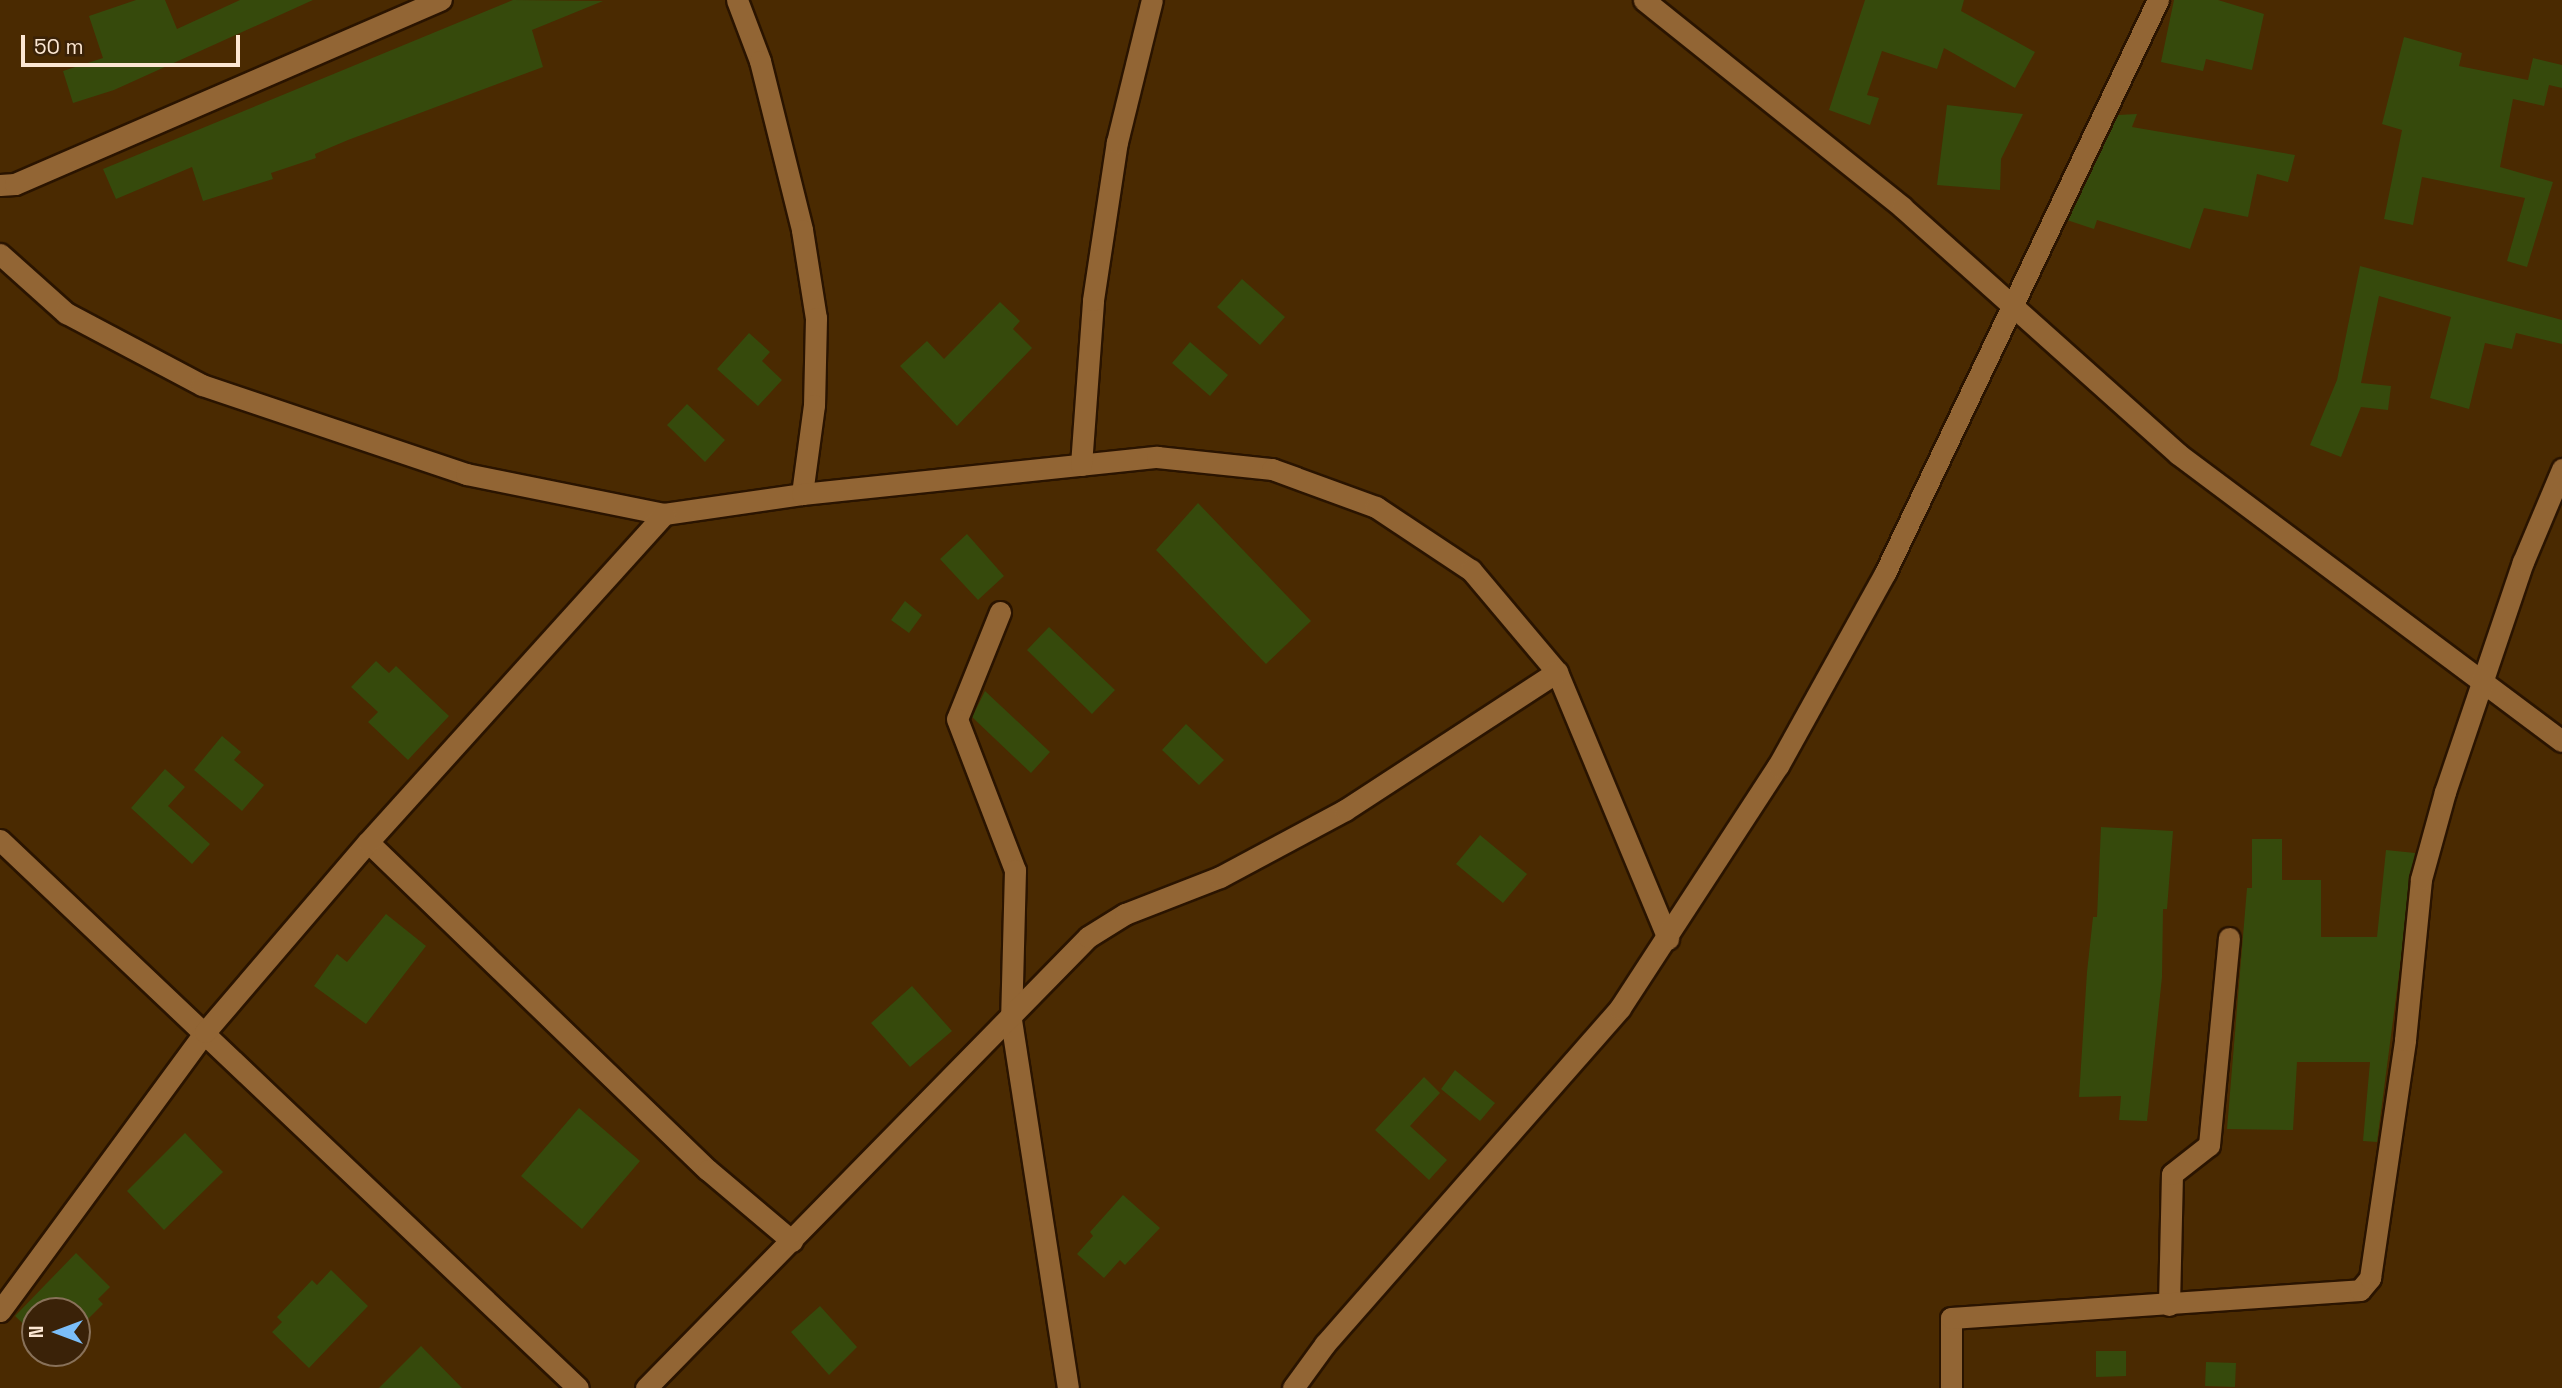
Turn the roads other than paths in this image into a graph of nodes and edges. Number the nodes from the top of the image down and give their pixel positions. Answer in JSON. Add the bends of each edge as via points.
{"nodes":[{"id":1,"x":441,"y":0,"type":"edge"},
{"id":2,"x":737,"y":0,"type":"edge"},
{"id":3,"x":1152,"y":0,"type":"edge"},
{"id":4,"x":1644,"y":0,"type":"edge"},
{"id":5,"x":2158,"y":0,"type":"edge"},
{"id":6,"x":0,"y":186,"type":"edge"},
{"id":7,"x":0,"y":254,"type":"edge"},
{"id":8,"x":2012,"y":307,"type":"junction"},
{"id":9,"x":1081,"y":465,"type":"junction"},
{"id":10,"x":2562,"y":469,"type":"edge"},
{"id":11,"x":802,"y":494,"type":"junction"},
{"id":12,"x":664,"y":514,"type":"junction"},
{"id":13,"x":1000,"y":612,"type":"dead end"},
{"id":14,"x":1557,"y":672,"type":"junction"},
{"id":15,"x":2484,"y":680,"type":"junction"},
{"id":16,"x":2562,"y":741,"type":"edge"},
{"id":17,"x":0,"y":840,"type":"edge"},
{"id":18,"x":368,"y":842,"type":"junction"},
{"id":19,"x":2229,"y":938,"type":"dead end"},
{"id":20,"x":1668,"y":939,"type":"junction"},
{"id":21,"x":1011,"y":1020,"type":"junction"},
{"id":22,"x":205,"y":1031,"type":"junction"},
{"id":23,"x":792,"y":1241,"type":"junction"},
{"id":24,"x":2169,"y":1305,"type":"junction"},
{"id":25,"x":0,"y":1311,"type":"edge"},
{"id":26,"x":578,"y":1388,"type":"edge"},
{"id":27,"x":646,"y":1388,"type":"edge"},
{"id":28,"x":1068,"y":1388,"type":"edge"},
{"id":29,"x":1293,"y":1388,"type":"edge"},
{"id":30,"x":1951,"y":1388,"type":"edge"}],
"edges":[{"from":1,"to":6,"type":"street","via":[[15,184]]},
{"from":2,"to":11,"type":"street","via":[[760,61],[802,230],[816,318],[814,405]]},
{"from":3,"to":9,"type":"street","via":[[1115,155],[1093,300]]},
{"from":4,"to":8,"type":"street","via":[[1902,207]]},
{"from":5,"to":8,"type":"street"},
{"from":7,"to":12,"type":"street","via":[[66,313],[202,385],[466,474]]},
{"from":8,"to":15,"type":"street","via":[[2178,454]]},
{"from":8,"to":20,"type":"street","via":[[1885,573],[1778,766]]},
{"from":9,"to":11,"type":"street"},
{"from":9,"to":14,"type":"street","via":[[1157,457],[1272,469],[1376,507],[1471,570]]},
{"from":10,"to":15,"type":"street","via":[[2523,562]]},
{"from":11,"to":12,"type":"street"},
{"from":12,"to":18,"type":"street"},
{"from":13,"to":21,"type":"street","via":[[957,719],[1015,870]]},
{"from":14,"to":20,"type":"street"},
{"from":14,"to":21,"type":"street","via":[[1345,810],[1220,877],[1125,914],[1088,937]]},
{"from":15,"to":16,"type":"street"},
{"from":15,"to":24,"type":"street","via":[[2421,879],[2405,1040],[2370,1278],[2360,1290]]},
{"from":17,"to":22,"type":"street"},
{"from":18,"to":22,"type":"street"},
{"from":18,"to":23,"type":"street","via":[[708,1170]]},
{"from":19,"to":24,"type":"street","via":[[2209,1146],[2172,1174]]},
{"from":20,"to":29,"type":"street","via":[[1620,1008],[1555,1087],[1325,1345]]},
{"from":21,"to":23,"type":"street"},
{"from":21,"to":28,"type":"street"},
{"from":22,"to":25,"type":"street","via":[[36,1269]]},
{"from":22,"to":26,"type":"street"},
{"from":23,"to":27,"type":"street"},
{"from":24,"to":30,"type":"street","via":[[1951,1318]]}]}
